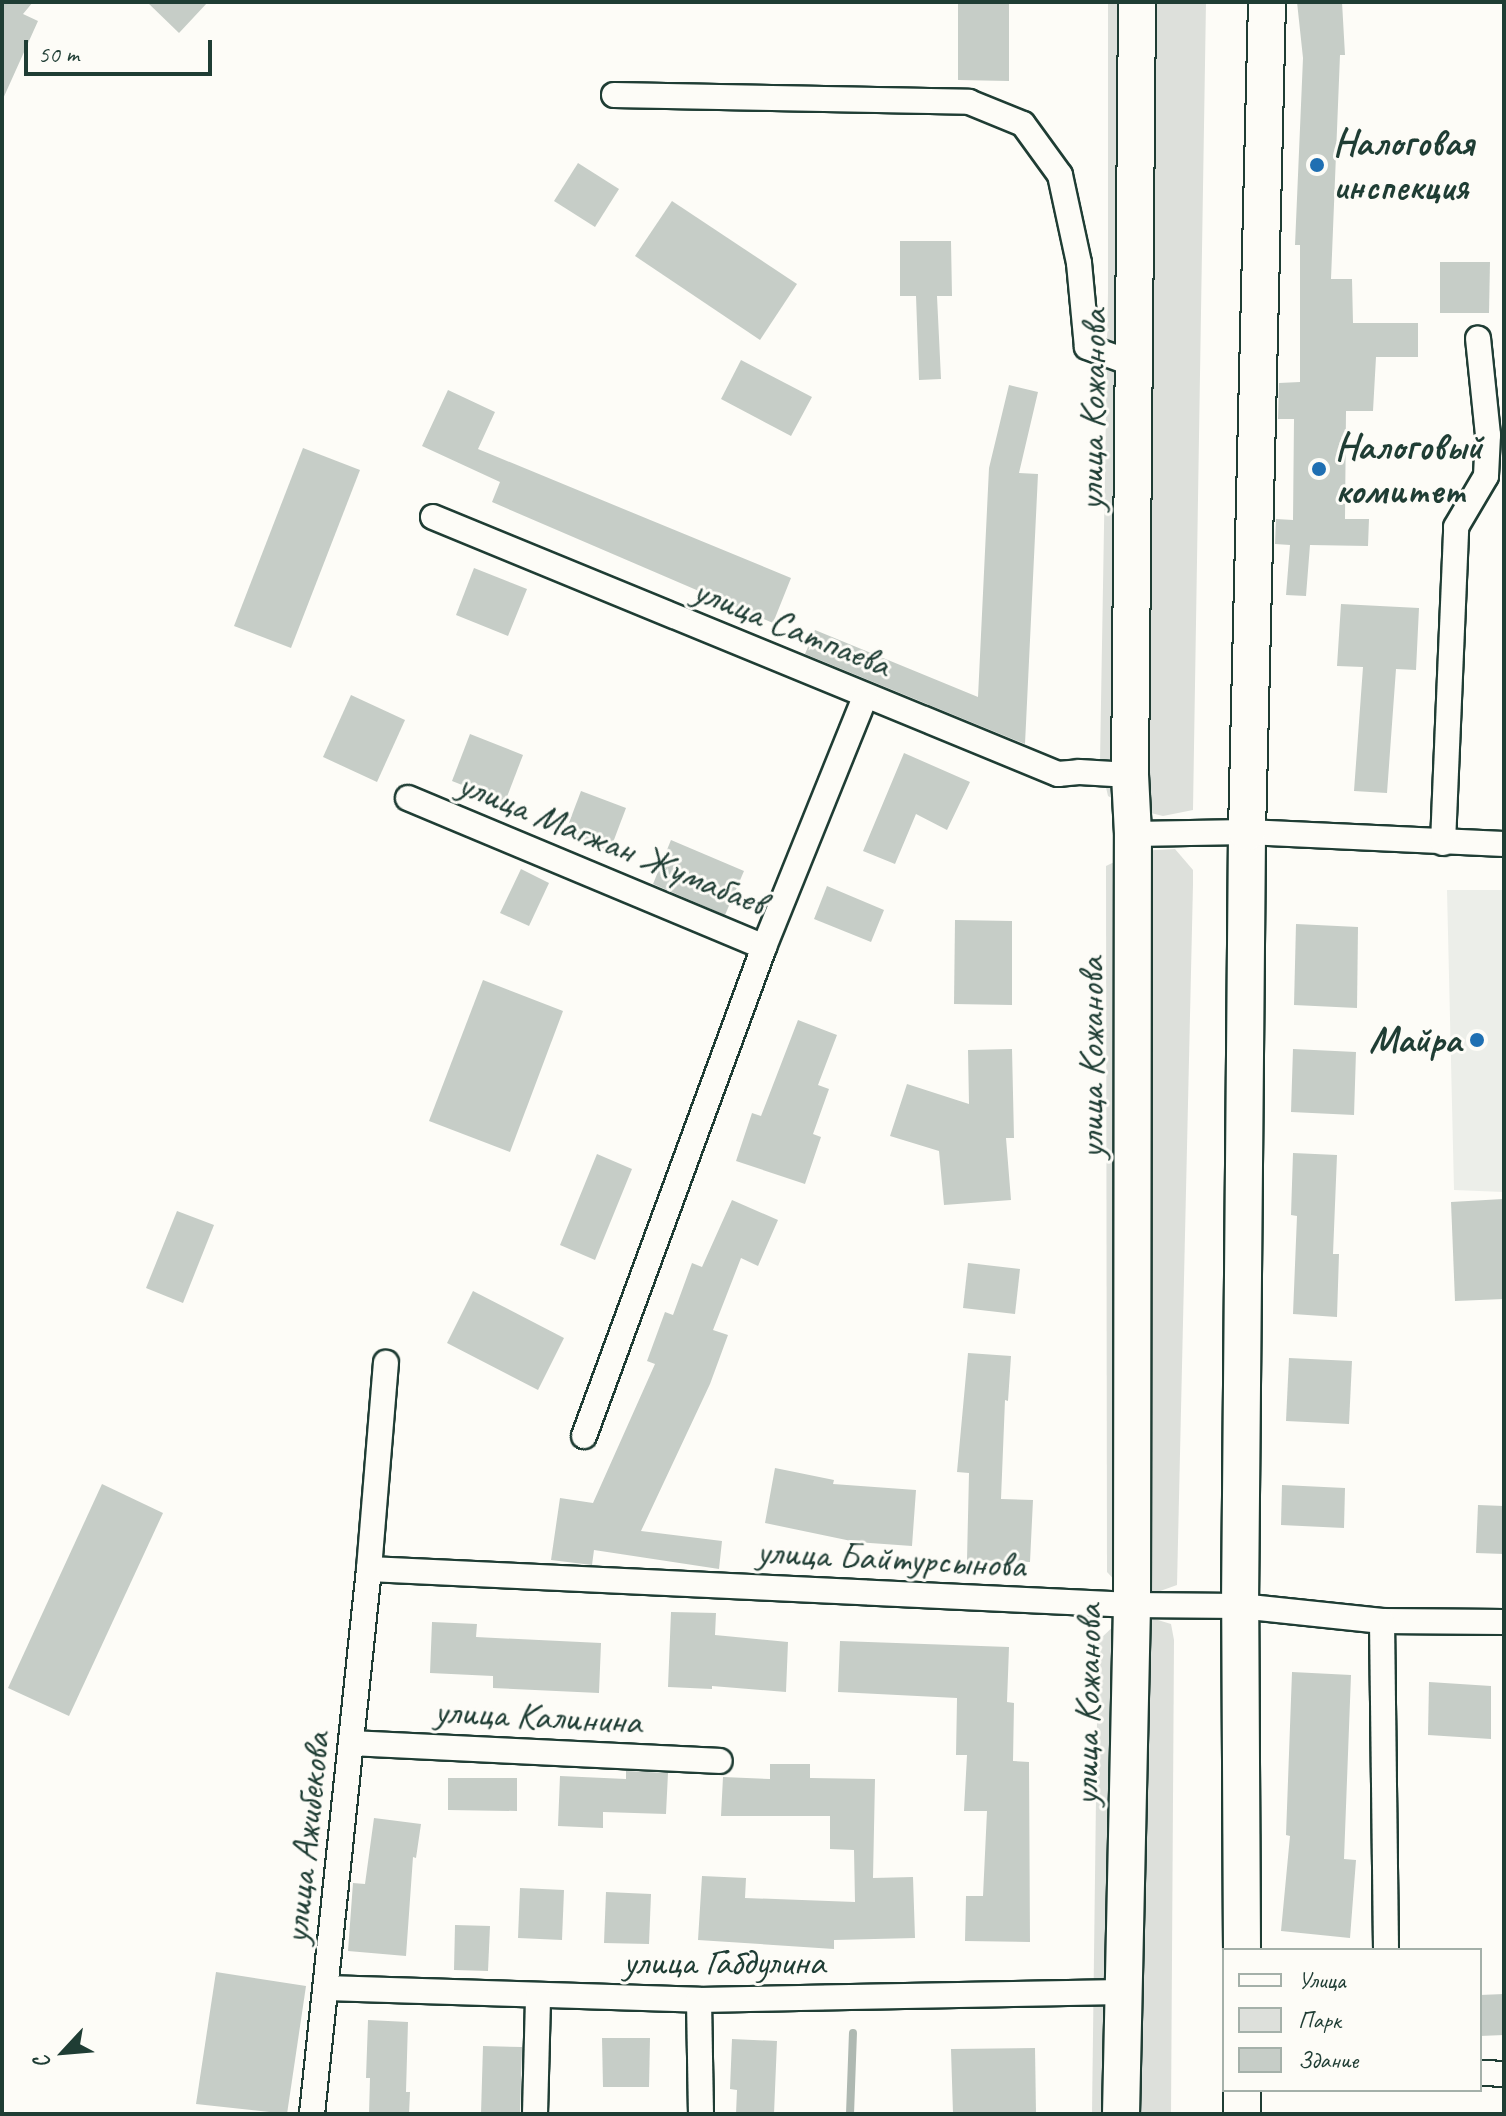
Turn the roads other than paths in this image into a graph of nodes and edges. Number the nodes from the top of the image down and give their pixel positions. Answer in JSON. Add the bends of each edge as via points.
{"nodes":[{"id":1,"x":1137,"y":2,"type":"edge"},
{"id":2,"x":1267,"y":2,"type":"edge"},
{"id":3,"x":614,"y":95,"type":"dead end"},
{"id":4,"x":1478,"y":339,"type":"dead end"},
{"id":5,"x":1134,"y":364,"type":"junction"},
{"id":6,"x":433,"y":517,"type":"dead end"},
{"id":7,"x":865,"y":697,"type":"junction"},
{"id":8,"x":1130,"y":775,"type":"junction"},
{"id":9,"x":408,"y":798,"type":"dead end"},
{"id":10,"x":1247,"y":832,"type":"junction"},
{"id":11,"x":1133,"y":834,"type":"junction"},
{"id":12,"x":1443,"y":843,"type":"junction"},
{"id":13,"x":1504,"y":844,"type":"edge"},
{"id":14,"x":764,"y":947,"type":"junction"},
{"id":15,"x":386,"y":1363,"type":"dead end"},
{"id":16,"x":584,"y":1436,"type":"dead end"},
{"id":17,"x":369,"y":1569,"type":"junction"},
{"id":18,"x":1132,"y":1605,"type":"junction"},
{"id":19,"x":1240,"y":1606,"type":"junction"},
{"id":20,"x":1382,"y":1621,"type":"junction"},
{"id":21,"x":1504,"y":1622,"type":"edge"},
{"id":22,"x":352,"y":1743,"type":"junction"},
{"id":23,"x":720,"y":1761,"type":"dead end"},
{"id":24,"x":1242,"y":1948,"type":"edge"},
{"id":25,"x":1386,"y":1948,"type":"edge"},
{"id":26,"x":326,"y":1988,"type":"junction"},
{"id":27,"x":1122,"y":1992,"type":"junction"},
{"id":28,"x":538,"y":1997,"type":"junction"},
{"id":29,"x":699,"y":2000,"type":"junction"},
{"id":30,"x":1482,"y":2073,"type":"edge"},
{"id":31,"x":1504,"y":2074,"type":"edge"},
{"id":32,"x":1242,"y":2092,"type":"edge"},
{"id":33,"x":312,"y":2114,"type":"edge"},
{"id":34,"x":535,"y":2114,"type":"edge"},
{"id":35,"x":701,"y":2114,"type":"edge"},
{"id":36,"x":1121,"y":2114,"type":"edge"},
{"id":37,"x":1242,"y":2114,"type":"edge"}],
"edges":[{"from":1,"to":5,"type":"street","name":"улица Кожанова"},
{"from":2,"to":10,"type":"street"},
{"from":3,"to":5,"type":"street","via":[[969,102],[1023,124],[1060,175],[1079,263],[1087,347]]},
{"from":4,"to":12,"type":"street","via":[[1488,435],[1486,476],[1456,527]]},
{"from":5,"to":8,"type":"street","name":"улица Кожанова"},
{"from":6,"to":7,"type":"street","name":"улица Сатпаева"},
{"from":7,"to":8,"type":"street","name":"улица Сатпаева","via":[[1058,774]]},
{"from":7,"to":14,"type":"street","name":"улица Магжан Жумабаев"},
{"from":8,"to":11,"type":"street","name":"улица Кожанова"},
{"from":9,"to":14,"type":"street","name":"улица Магжан Жумабаев"},
{"from":10,"to":11,"type":"street"},
{"from":10,"to":12,"type":"street"},
{"from":10,"to":19,"type":"street"},
{"from":11,"to":18,"type":"street","name":"улица Кожанова"},
{"from":12,"to":13,"type":"street"},
{"from":14,"to":16,"type":"street"},
{"from":15,"to":17,"type":"street","name":"улица Ажибекова"},
{"from":17,"to":18,"type":"street","name":"улица Байтурсынова"},
{"from":17,"to":22,"type":"street","name":"улица Ажибекова"},
{"from":18,"to":19,"type":"street","name":"улица Байтурсынова"},
{"from":18,"to":27,"type":"street","name":"улица Кожанова"},
{"from":19,"to":20,"type":"street","name":"улица Байтурсынова"},
{"from":19,"to":24,"type":"street"},
{"from":20,"to":21,"type":"street","name":"улица Байтурсынова"},
{"from":20,"to":25,"type":"street"},
{"from":22,"to":23,"type":"street","name":"улица Калинина"},
{"from":22,"to":26,"type":"street","name":"улица Ажибекова"},
{"from":26,"to":28,"type":"street","name":"улица Габдулина"},
{"from":26,"to":33,"type":"street","name":"улица Ажибекова"},
{"from":27,"to":29,"type":"street","name":"улица Габдулина"},
{"from":27,"to":36,"type":"street","name":"улица Кожанова"},
{"from":28,"to":29,"type":"street","name":"улица Габдулина"},
{"from":28,"to":34,"type":"street"},
{"from":29,"to":35,"type":"street"},
{"from":30,"to":31,"type":"street"},
{"from":32,"to":37,"type":"street"}]}
